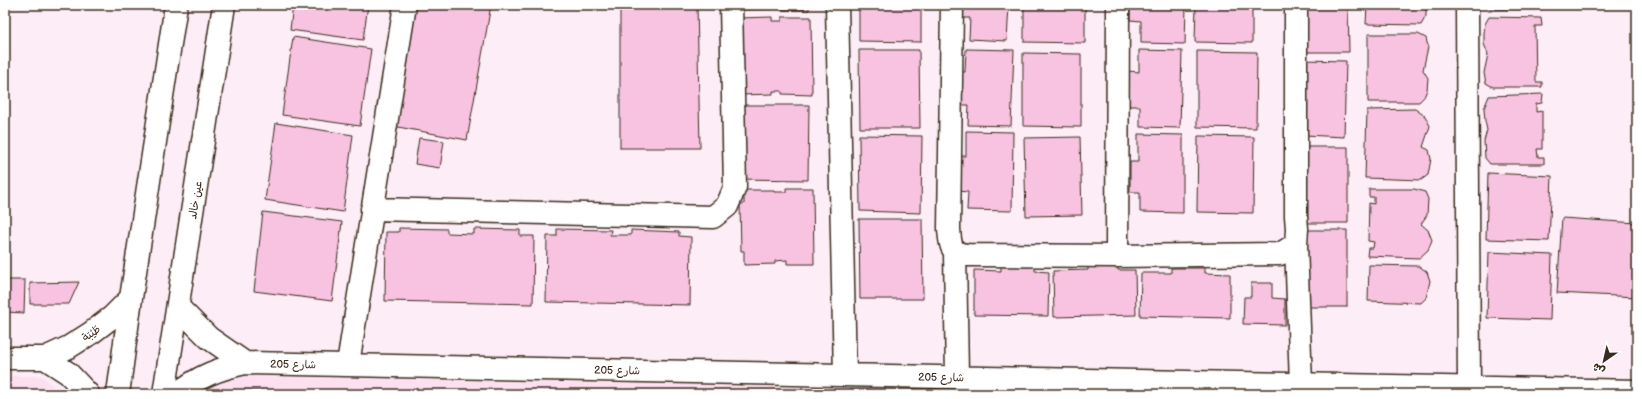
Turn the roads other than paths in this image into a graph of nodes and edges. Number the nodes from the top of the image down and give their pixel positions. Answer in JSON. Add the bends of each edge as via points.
{"nodes":[{"id":1,"x":176,"y":5,"type":"edge"},
{"id":2,"x":224,"y":5,"type":"edge"},
{"id":3,"x":405,"y":5,"type":"edge"},
{"id":4,"x":731,"y":5,"type":"edge"},
{"id":5,"x":837,"y":5,"type":"edge"},
{"id":6,"x":952,"y":5,"type":"edge"},
{"id":7,"x":1118,"y":5,"type":"edge"},
{"id":8,"x":1296,"y":5,"type":"edge"},
{"id":9,"x":1467,"y":5,"type":"edge"},
{"id":10,"x":372,"y":208,"type":"junction"},
{"id":11,"x":1296,"y":244,"type":"junction"},
{"id":12,"x":955,"y":252,"type":"junction"},
{"id":13,"x":1117,"y":256,"type":"junction"},
{"id":14,"x":131,"y":298,"type":"junction"},
{"id":15,"x":178,"y":307,"type":"junction"},
{"id":16,"x":5,"y":358,"type":"edge"},
{"id":17,"x":45,"y":358,"type":"junction"},
{"id":18,"x":245,"y":363,"type":"junction"},
{"id":19,"x":348,"y":364,"type":"junction"},
{"id":20,"x":845,"y":375,"type":"junction"},
{"id":21,"x":957,"y":377,"type":"junction"},
{"id":22,"x":1301,"y":384,"type":"junction"},
{"id":23,"x":1469,"y":388,"type":"junction"},
{"id":24,"x":1637,"y":391,"type":"edge"},
{"id":25,"x":88,"y":394,"type":"edge"},
{"id":26,"x":118,"y":394,"type":"edge"},
{"id":27,"x":164,"y":394,"type":"edge"},
{"id":28,"x":177,"y":394,"type":"edge"}],
"edges":[{"from":1,"to":14,"type":"street"},
{"from":2,"to":15,"type":"street","name":"عين خالد"},
{"from":3,"to":10,"type":"street"},
{"from":4,"to":10,"type":"street","via":[[735,187],[727,206],[713,217]]},
{"from":5,"to":20,"type":"street"},
{"from":6,"to":12,"type":"street","via":[[949,228],[951,245]]},
{"from":7,"to":13,"type":"street"},
{"from":8,"to":11,"type":"street"},
{"from":9,"to":23,"type":"street"},
{"from":10,"to":19,"type":"street"},
{"from":11,"to":13,"type":"street","via":[[1280,254]]},
{"from":11,"to":22,"type":"street"},
{"from":12,"to":13,"type":"street","via":[[960,255]]},
{"from":12,"to":21,"type":"street"},
{"from":14,"to":17,"type":"street","name":"طَيْبَة","via":[[91,333]]},
{"from":14,"to":26,"type":"street"},
{"from":15,"to":18,"type":"street","via":[[209,338]]},
{"from":15,"to":27,"type":"street","name":"عين خالد"},
{"from":16,"to":17,"type":"street","name":"طَيْبَة"},
{"from":17,"to":25,"type":"street","via":[[68,373]]},
{"from":18,"to":19,"type":"street","name":"شارع 205"},
{"from":18,"to":28,"type":"street","name":"شارع 205","via":[[221,368],[198,378]]},
{"from":19,"to":20,"type":"street","name":"شارع 205"},
{"from":20,"to":21,"type":"street","name":"شارع 205"},
{"from":21,"to":22,"type":"street","name":"شارع 205"},
{"from":22,"to":23,"type":"street","name":"شارع 205"},
{"from":23,"to":24,"type":"street","name":"شارع 205"}]}
